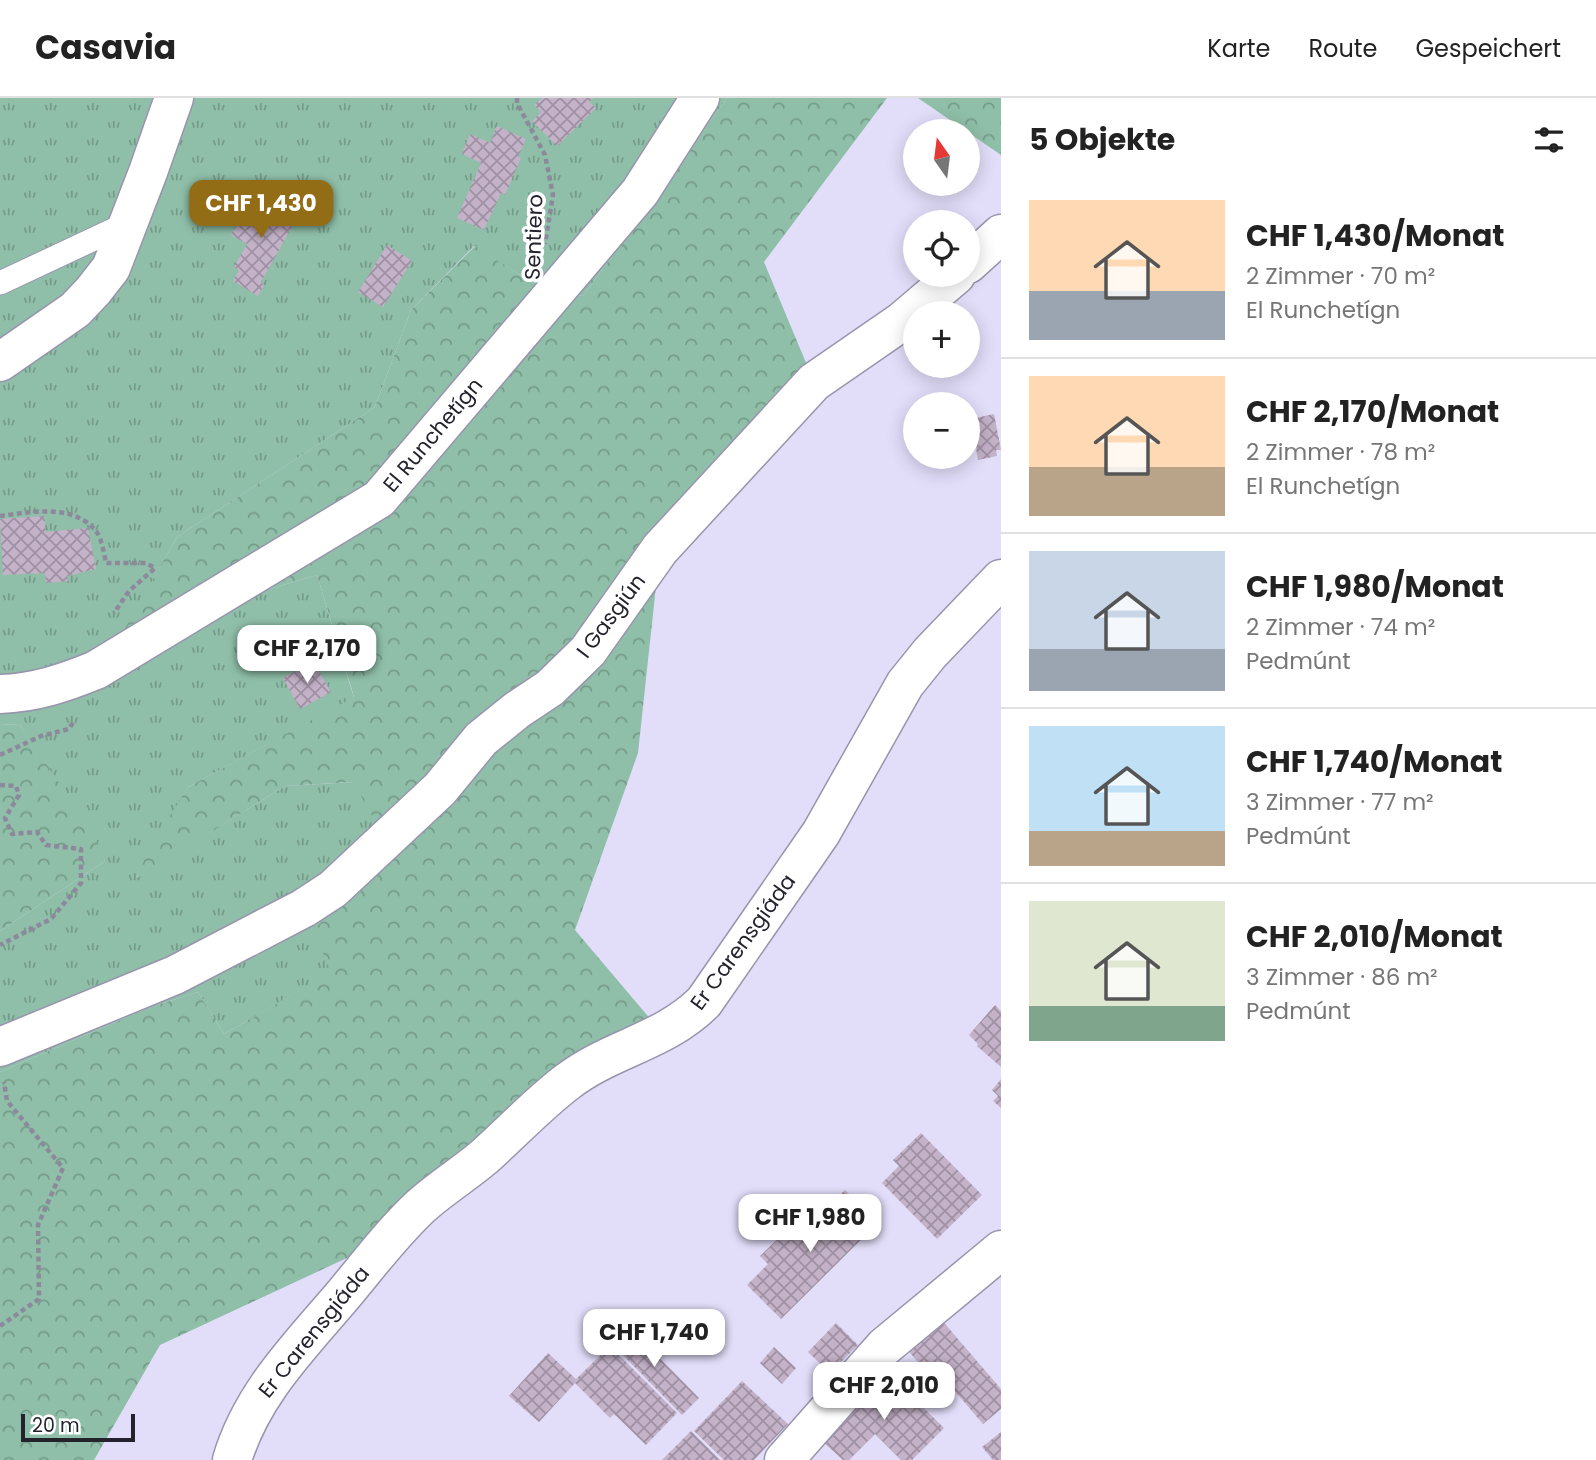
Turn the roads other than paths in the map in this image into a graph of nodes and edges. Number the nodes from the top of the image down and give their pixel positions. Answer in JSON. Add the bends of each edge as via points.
{"nodes":[{"id":1,"x":174,"y":98,"type":"edge"},
{"id":2,"x":699,"y":98,"type":"edge"},
{"id":3,"x":128,"y":223,"type":"junction"},
{"id":4,"x":1001,"y":234,"type":"edge"},
{"id":5,"x":980,"y":253,"type":"edge"},
{"id":6,"x":0,"y":282,"type":"edge"},
{"id":7,"x":942,"y":287,"type":"edge"},
{"id":8,"x":0,"y":362,"type":"edge"},
{"id":9,"x":1001,"y":579,"type":"edge"},
{"id":10,"x":0,"y":694,"type":"edge"},
{"id":11,"x":2,"y":1063,"type":"edge"},
{"id":12,"x":1001,"y":1250,"type":"edge"},
{"id":13,"x":232,"y":1460,"type":"edge"},
{"id":14,"x":784,"y":1460,"type":"edge"}],
"edges":[{"from":1,"to":3,"type":"street"},
{"from":2,"to":10,"type":"street","name":"El Runchetígn","via":[[640,192],[379,499],[96,670],[56,686]]},
{"from":3,"to":6,"type":"lane"},
{"from":3,"to":8,"type":"street","via":[[111,268],[93,291],[75,310]]},
{"from":4,"to":5,"type":"street"},
{"from":7,"to":11,"type":"street","name":"I Gasgiún","via":[[901,322],[814,382],[660,549],[588,651],[550,688],[481,739],[440,789],[333,888],[304,908]]},
{"from":9,"to":13,"type":"street","name":"Er Carensgiáda","via":[[905,684],[821,833],[704,1002],[673,1028],[566,1082],[421,1206],[271,1381],[247,1420]]},
{"from":12,"to":14,"type":"street","via":[[884,1347]]}]}
